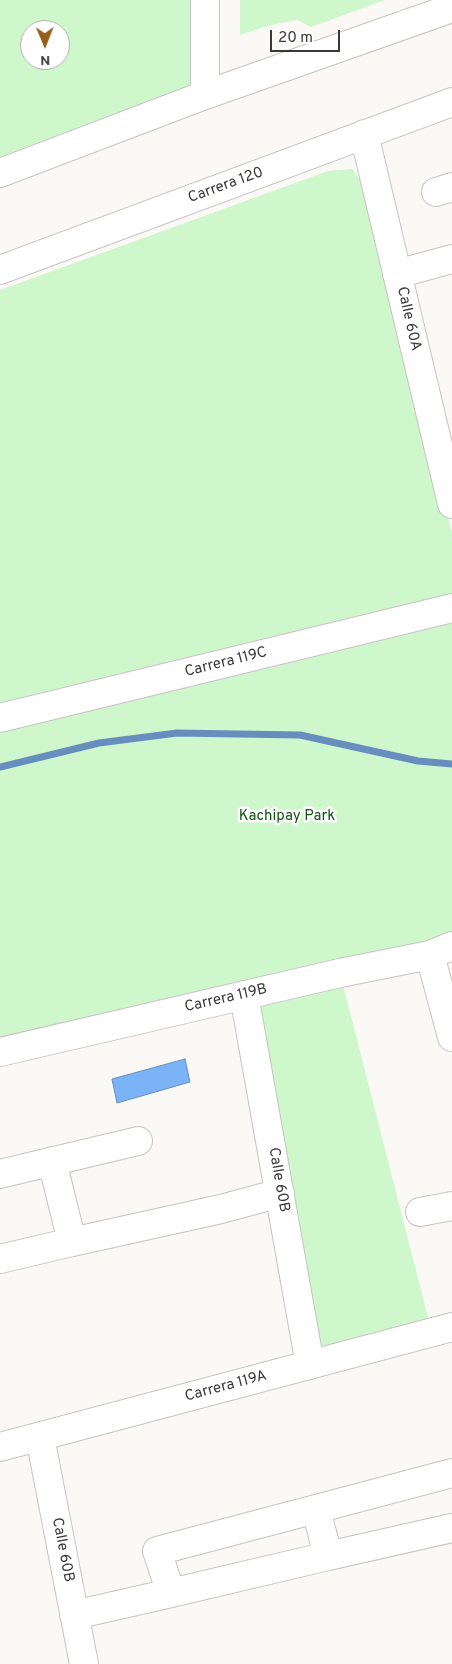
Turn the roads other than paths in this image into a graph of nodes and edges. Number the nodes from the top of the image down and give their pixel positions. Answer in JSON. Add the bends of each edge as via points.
{"nodes":[{"id":1,"x":205,"y":0,"type":"edge"},
{"id":2,"x":452,"y":8,"type":"edge"},
{"id":3,"x":205,"y":96,"type":"junction"},
{"id":4,"x":452,"y":102,"type":"edge"},
{"id":5,"x":364,"y":134,"type":"junction"},
{"id":6,"x":0,"y":173,"type":"edge"},
{"id":7,"x":452,"y":259,"type":"edge"},
{"id":8,"x":0,"y":270,"type":"edge"},
{"id":9,"x":397,"y":274,"type":"junction"},
{"id":10,"x":452,"y":504,"type":"edge"},
{"id":11,"x":452,"y":608,"type":"edge"},
{"id":12,"x":0,"y":718,"type":"edge"},
{"id":13,"x":441,"y":951,"type":"edge"},
{"id":14,"x":244,"y":995,"type":"junction"},
{"id":15,"x":452,"y":1037,"type":"edge"},
{"id":16,"x":0,"y":1052,"type":"edge"},
{"id":17,"x":138,"y":1141,"type":"dead end"},
{"id":18,"x":52,"y":1161,"type":"junction"},
{"id":19,"x":0,"y":1174,"type":"edge"},
{"id":20,"x":280,"y":1193,"type":"junction"},
{"id":21,"x":452,"y":1206,"type":"edge"},
{"id":22,"x":420,"y":1212,"type":"dead end"},
{"id":23,"x":72,"y":1242,"type":"junction"},
{"id":24,"x":0,"y":1259,"type":"edge"},
{"id":25,"x":452,"y":1327,"type":"edge"},
{"id":26,"x":310,"y":1365,"type":"junction"},
{"id":27,"x":40,"y":1437,"type":"junction"},
{"id":28,"x":0,"y":1447,"type":"edge"},
{"id":29,"x":452,"y":1474,"type":"edge"},
{"id":30,"x":316,"y":1509,"type":"junction"},
{"id":31,"x":452,"y":1528,"type":"edge"},
{"id":32,"x":328,"y":1556,"type":"junction"},
{"id":33,"x":170,"y":1593,"type":"junction"},
{"id":34,"x":74,"y":1615,"type":"junction"},
{"id":35,"x":84,"y":1664,"type":"edge"}],
"edges":[{"from":1,"to":3,"type":"street"},
{"from":2,"to":3,"type":"street"},
{"from":3,"to":6,"type":"street"},
{"from":4,"to":5,"type":"street","name":"Carrera 120"},
{"from":5,"to":8,"type":"street","name":"Carrera 120"},
{"from":5,"to":9,"type":"street","name":"Calle 60A"},
{"from":7,"to":9,"type":"street"},
{"from":9,"to":10,"type":"street","name":"Calle 60A"},
{"from":11,"to":12,"type":"street","name":"Carrera 119C"},
{"from":13,"to":14,"type":"street","name":"Carrera 119B"},
{"from":13,"to":15,"type":"street"},
{"from":14,"to":16,"type":"street","name":"Carrera 119B"},
{"from":14,"to":20,"type":"street","name":"Calle 60B"},
{"from":17,"to":18,"type":"street"},
{"from":18,"to":19,"type":"street"},
{"from":18,"to":23,"type":"street"},
{"from":20,"to":23,"type":"street"},
{"from":20,"to":26,"type":"street","name":"Calle 60B"},
{"from":21,"to":22,"type":"street"},
{"from":23,"to":24,"type":"street"},
{"from":25,"to":26,"type":"street","name":"Carrera 119A"},
{"from":26,"to":27,"type":"street","name":"Carrera 119A"},
{"from":27,"to":28,"type":"street","name":"Carrera 119A"},
{"from":27,"to":34,"type":"street","name":"Calle 60B"},
{"from":29,"to":30,"type":"street"},
{"from":30,"to":32,"type":"street"},
{"from":30,"to":33,"type":"street","via":[[156,1551]]},
{"from":31,"to":32,"type":"street"},
{"from":32,"to":33,"type":"street"},
{"from":33,"to":34,"type":"street"},
{"from":34,"to":35,"type":"street","name":"Calle 60B"}]}
